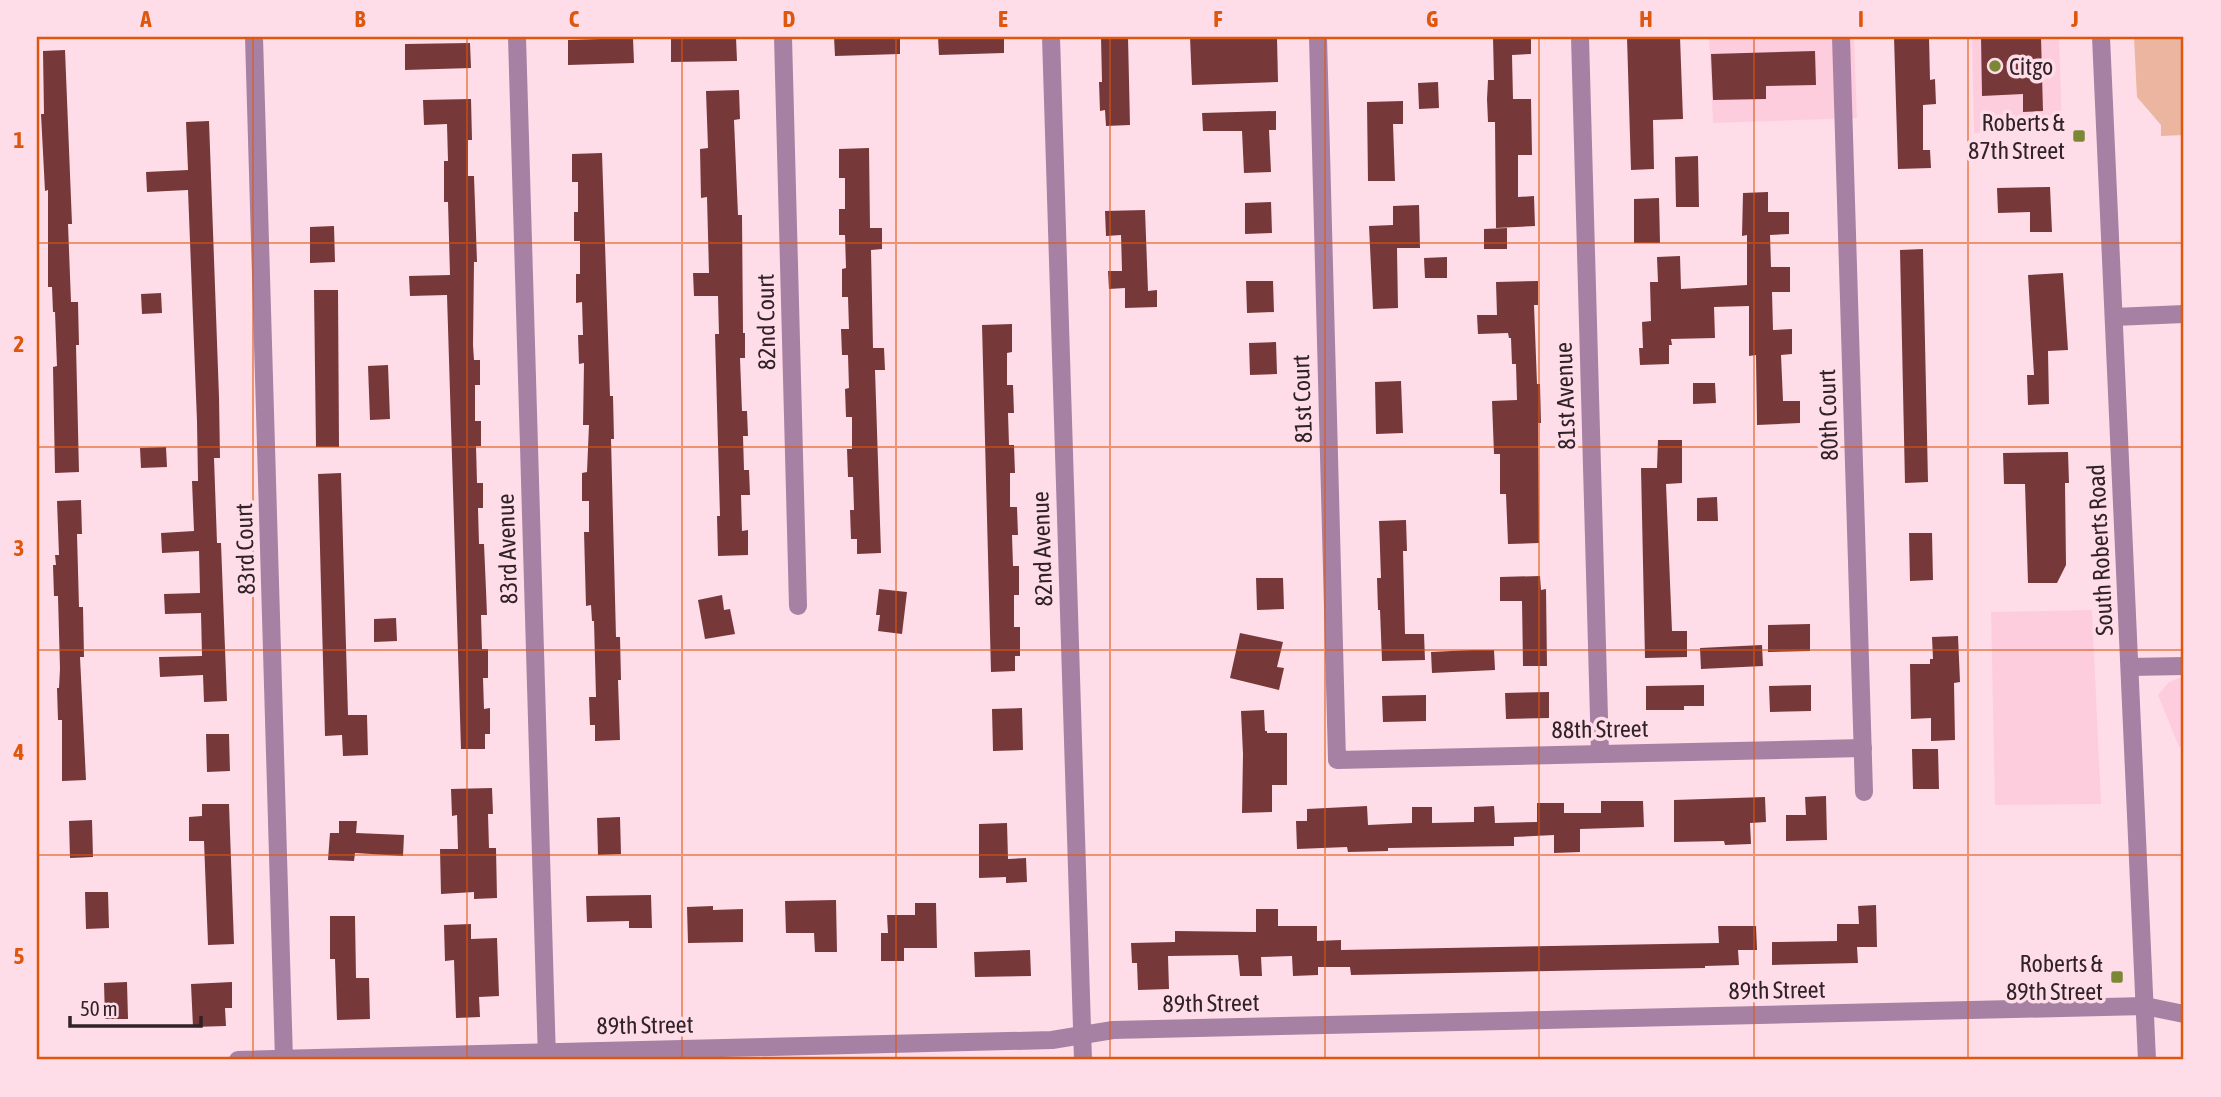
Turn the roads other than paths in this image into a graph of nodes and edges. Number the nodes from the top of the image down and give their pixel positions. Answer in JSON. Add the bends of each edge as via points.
{"nodes":[{"id":1,"x":254,"y":37,"type":"edge"},
{"id":2,"x":517,"y":37,"type":"edge"},
{"id":3,"x":783,"y":37,"type":"edge"},
{"id":4,"x":1051,"y":37,"type":"edge"},
{"id":5,"x":1318,"y":37,"type":"edge"},
{"id":6,"x":1580,"y":37,"type":"edge"},
{"id":7,"x":1841,"y":37,"type":"edge"},
{"id":8,"x":2101,"y":37,"type":"edge"},
{"id":9,"x":2184,"y":314,"type":"edge"},
{"id":10,"x":2114,"y":317,"type":"junction"},
{"id":11,"x":798,"y":606,"type":"dead end"},
{"id":12,"x":2184,"y":666,"type":"edge"},
{"id":13,"x":2130,"y":667,"type":"junction"},
{"id":14,"x":1863,"y":748,"type":"junction"},
{"id":15,"x":1600,"y":753,"type":"junction"},
{"id":16,"x":1338,"y":760,"type":"joint"},
{"id":17,"x":1864,"y":792,"type":"dead end"},
{"id":18,"x":2146,"y":1006,"type":"junction"},
{"id":19,"x":2184,"y":1014,"type":"edge"},
{"id":20,"x":1082,"y":1035,"type":"junction"},
{"id":21,"x":547,"y":1056,"type":"edge"},
{"id":22,"x":238,"y":1060,"type":"edge"},
{"id":23,"x":284,"y":1060,"type":"edge"},
{"id":24,"x":1083,"y":1060,"type":"edge"},
{"id":25,"x":2147,"y":1060,"type":"edge"}],
"edges":[{"from":1,"to":23,"type":"street","name":"83rd Court"},
{"from":2,"to":21,"type":"street","name":"83rd Avenue"},
{"from":3,"to":11,"type":"street","name":"82nd Court"},
{"from":4,"to":20,"type":"street","name":"82nd Avenue"},
{"from":5,"to":16,"type":"street","name":"81st Court"},
{"from":6,"to":15,"type":"street","name":"81st Avenue"},
{"from":7,"to":14,"type":"street","name":"80th Court"},
{"from":8,"to":10,"type":"street","name":"South Roberts Road"},
{"from":9,"to":10,"type":"street"},
{"from":10,"to":13,"type":"street","name":"South Roberts Road"},
{"from":12,"to":13,"type":"street"},
{"from":13,"to":18,"type":"street","name":"South Roberts Road"},
{"from":14,"to":15,"type":"street","name":"88th Street"},
{"from":14,"to":17,"type":"street","name":"80th Court"},
{"from":15,"to":16,"type":"street","name":"88th Street"},
{"from":18,"to":19,"type":"street","name":"89th Street"},
{"from":18,"to":20,"type":"street","name":"89th Street","via":[[1112,1030]]},
{"from":18,"to":25,"type":"street","name":"South Roberts Road"},
{"from":20,"to":21,"type":"street","name":"89th Street","via":[[1052,1040]]},
{"from":20,"to":24,"type":"street","name":"82nd Avenue"},
{"from":21,"to":23,"type":"street","name":"89th Street"},
{"from":22,"to":23,"type":"street","name":"89th Street"}]}
